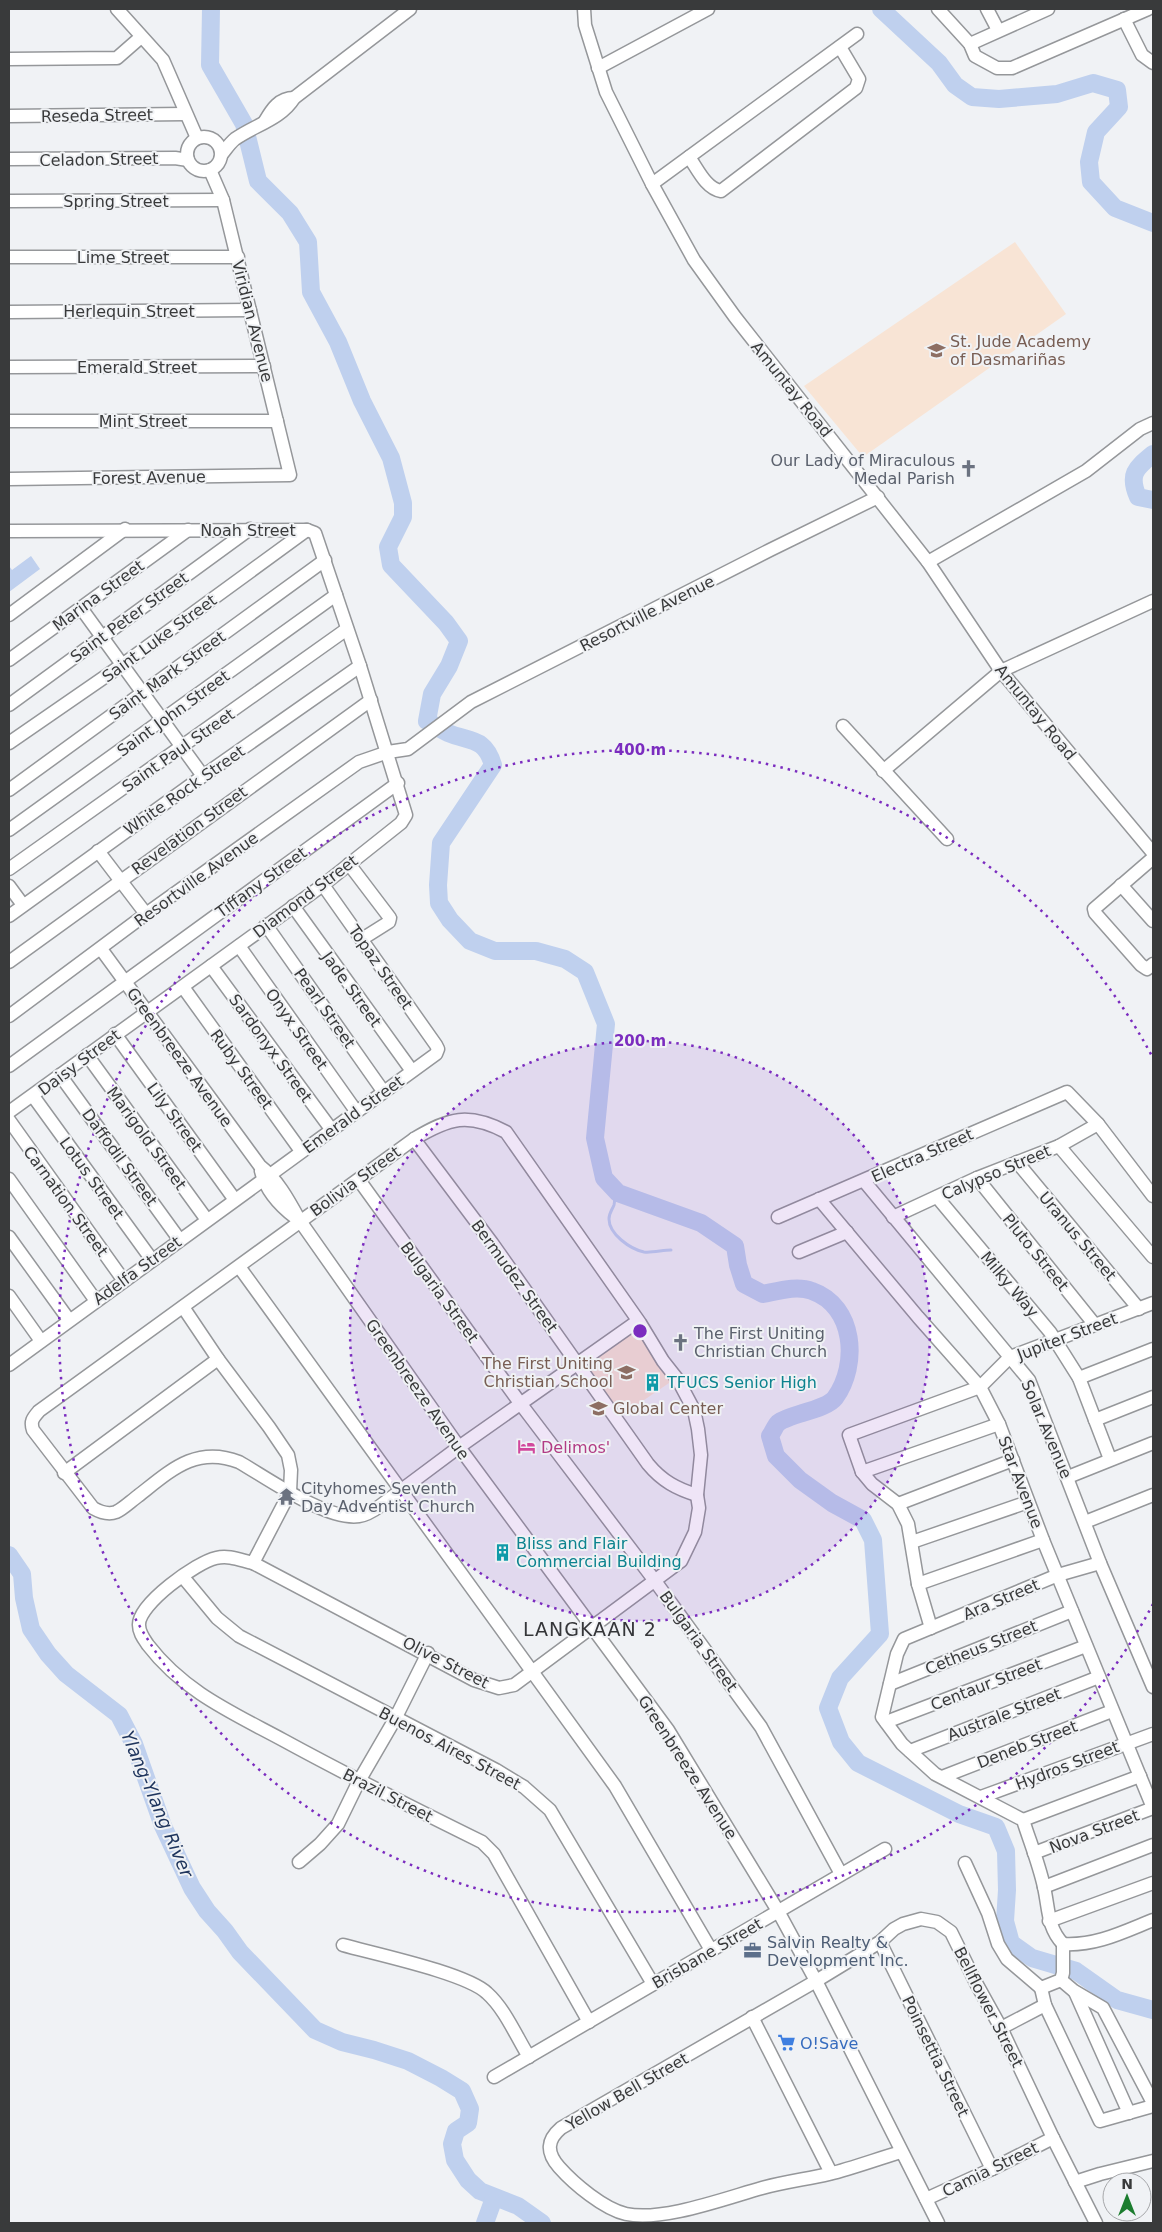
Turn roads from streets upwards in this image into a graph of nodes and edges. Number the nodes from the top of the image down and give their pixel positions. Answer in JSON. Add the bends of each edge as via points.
{"nodes":[{"id":1,"x":117,"y":9,"type":"edge"},
{"id":2,"x":410,"y":9,"type":"edge"},
{"id":3,"x":584,"y":9,"type":"edge"},
{"id":4,"x":708,"y":9,"type":"edge"},
{"id":5,"x":938,"y":9,"type":"edge"},
{"id":6,"x":988,"y":9,"type":"edge"},
{"id":7,"x":1048,"y":9,"type":"edge"},
{"id":8,"x":1148,"y":9,"type":"edge"},
{"id":9,"x":1033,"y":12,"type":"edge"},
{"id":10,"x":1124,"y":19,"type":"junction"},
{"id":11,"x":998,"y":30,"type":"junction"},
{"id":12,"x":857,"y":34,"type":"dead end"},
{"id":13,"x":142,"y":37,"type":"junction"},
{"id":14,"x":970,"y":44,"type":"junction"},
{"id":15,"x":840,"y":47,"type":"junction"},
{"id":16,"x":1148,"y":53,"type":"edge"},
{"id":17,"x":9,"y":59,"type":"edge"},
{"id":18,"x":1153,"y":63,"type":"edge"},
{"id":19,"x":598,"y":68,"type":"junction"},
{"id":20,"x":184,"y":114,"type":"junction"},
{"id":21,"x":9,"y":116,"type":"edge"},
{"id":22,"x":197,"y":138,"type":"junction"},
{"id":23,"x":235,"y":139,"type":"junction"},
{"id":24,"x":216,"y":141,"type":"junction"},
{"id":25,"x":222,"y":154,"type":"junction"},
{"id":26,"x":689,"y":157,"type":"junction"},
{"id":27,"x":9,"y":160,"type":"edge"},
{"id":28,"x":188,"y":160,"type":"junction"},
{"id":29,"x":210,"y":170,"type":"junction"},
{"id":30,"x":652,"y":184,"type":"junction"},
{"id":31,"x":223,"y":200,"type":"junction"},
{"id":32,"x":9,"y":201,"type":"edge"},
{"id":33,"x":9,"y":257,"type":"edge"},
{"id":34,"x":238,"y":257,"type":"junction"},
{"id":35,"x":250,"y":310,"type":"junction"},
{"id":36,"x":9,"y":312,"type":"edge"},
{"id":37,"x":264,"y":366,"type":"junction"},
{"id":38,"x":9,"y":368,"type":"edge"},
{"id":39,"x":9,"y":421,"type":"edge"},
{"id":40,"x":277,"y":421,"type":"junction"},
{"id":41,"x":1153,"y":423,"type":"edge"},
{"id":42,"x":290,"y":475,"type":"joint"},
{"id":43,"x":9,"y":479,"type":"edge"},
{"id":44,"x":878,"y":497,"type":"junction"},
{"id":45,"x":125,"y":529,"type":"junction"},
{"id":46,"x":250,"y":529,"type":"junction"},
{"id":47,"x":188,"y":530,"type":"junction"},
{"id":48,"x":307,"y":530,"type":"junction"},
{"id":49,"x":9,"y":531,"type":"edge"},
{"id":50,"x":325,"y":560,"type":"junction"},
{"id":51,"x":928,"y":562,"type":"junction"},
{"id":52,"x":336,"y":595,"type":"junction"},
{"id":53,"x":1153,"y":601,"type":"edge"},
{"id":54,"x":81,"y":608,"type":"junction"},
{"id":55,"x":9,"y":615,"type":"edge"},
{"id":56,"x":347,"y":629,"type":"junction"},
{"id":57,"x":102,"y":637,"type":"junction"},
{"id":58,"x":9,"y":660,"type":"edge"},
{"id":59,"x":122,"y":665,"type":"junction"},
{"id":60,"x":360,"y":666,"type":"junction"},
{"id":61,"x":1001,"y":670,"type":"junction"},
{"id":62,"x":143,"y":693,"type":"junction"},
{"id":63,"x":371,"y":700,"type":"junction"},
{"id":64,"x":9,"y":705,"type":"edge"},
{"id":65,"x":163,"y":720,"type":"junction"},
{"id":66,"x":844,"y":726,"type":"dead end"},
{"id":67,"x":9,"y":744,"type":"edge"},
{"id":68,"x":182,"y":748,"type":"junction"},
{"id":69,"x":388,"y":752,"type":"junction"},
{"id":70,"x":883,"y":771,"type":"junction"},
{"id":71,"x":203,"y":776,"type":"junction"},
{"id":72,"x":398,"y":783,"type":"junction"},
{"id":73,"x":9,"y":790,"type":"edge"},
{"id":74,"x":9,"y":830,"type":"edge"},
{"id":75,"x":947,"y":839,"type":"dead end"},
{"id":76,"x":98,"y":851,"type":"junction"},
{"id":77,"x":1152,"y":851,"type":"edge"},
{"id":78,"x":349,"y":864,"type":"junction"},
{"id":79,"x":9,"y":869,"type":"edge"},
{"id":80,"x":119,"y":880,"type":"junction"},
{"id":81,"x":322,"y":885,"type":"junction"},
{"id":82,"x":1122,"y":885,"type":"junction"},
{"id":83,"x":9,"y":886,"type":"edge"},
{"id":84,"x":23,"y":905,"type":"junction"},
{"id":85,"x":293,"y":906,"type":"junction"},
{"id":86,"x":146,"y":914,"type":"junction"},
{"id":87,"x":9,"y":916,"type":"edge"},
{"id":88,"x":1153,"y":921,"type":"edge"},
{"id":89,"x":266,"y":925,"type":"junction"},
{"id":90,"x":362,"y":939,"type":"junction"},
{"id":91,"x":239,"y":946,"type":"junction"},
{"id":92,"x":101,"y":949,"type":"junction"},
{"id":93,"x":9,"y":962,"type":"edge"},
{"id":94,"x":1153,"y":964,"type":"edge"},
{"id":95,"x":211,"y":966,"type":"junction"},
{"id":96,"x":125,"y":981,"type":"junction"},
{"id":97,"x":184,"y":987,"type":"junction"},
{"id":98,"x":148,"y":1012,"type":"junction"},
{"id":99,"x":9,"y":1016,"type":"edge"},
{"id":100,"x":115,"y":1034,"type":"junction"},
{"id":101,"x":438,"y":1049,"type":"joint"},
{"id":102,"x":88,"y":1055,"type":"junction"},
{"id":103,"x":9,"y":1066,"type":"edge"},
{"id":104,"x":412,"y":1071,"type":"junction"},
{"id":105,"x":60,"y":1075,"type":"junction"},
{"id":106,"x":383,"y":1091,"type":"junction"},
{"id":107,"x":33,"y":1096,"type":"junction"},
{"id":108,"x":356,"y":1111,"type":"junction"},
{"id":109,"x":9,"y":1112,"type":"edge"},
{"id":110,"x":9,"y":1120,"type":"edge"},
{"id":111,"x":1098,"y":1124,"type":"junction"},
{"id":112,"x":331,"y":1129,"type":"junction"},
{"id":113,"x":414,"y":1139,"type":"junction"},
{"id":114,"x":1059,"y":1146,"type":"junction"},
{"id":115,"x":301,"y":1152,"type":"junction"},
{"id":116,"x":1017,"y":1162,"type":"junction"},
{"id":117,"x":264,"y":1174,"type":"junction"},
{"id":118,"x":977,"y":1178,"type":"junction"},
{"id":119,"x":9,"y":1179,"type":"edge"},
{"id":120,"x":359,"y":1180,"type":"junction"},
{"id":121,"x":864,"y":1181,"type":"junction"},
{"id":122,"x":1153,"y":1196,"type":"edge"},
{"id":123,"x":936,"y":1197,"type":"junction"},
{"id":124,"x":819,"y":1199,"type":"junction"},
{"id":125,"x":235,"y":1200,"type":"junction"},
{"id":126,"x":778,"y":1217,"type":"dead end"},
{"id":127,"x":892,"y":1218,"type":"junction"},
{"id":128,"x":207,"y":1220,"type":"junction"},
{"id":129,"x":300,"y":1221,"type":"junction"},
{"id":130,"x":847,"y":1232,"type":"junction"},
{"id":131,"x":9,"y":1237,"type":"edge"},
{"id":132,"x":179,"y":1239,"type":"junction"},
{"id":133,"x":799,"y":1252,"type":"dead end"},
{"id":134,"x":1153,"y":1257,"type":"edge"},
{"id":135,"x":152,"y":1260,"type":"junction"},
{"id":136,"x":240,"y":1268,"type":"junction"},
{"id":137,"x":124,"y":1281,"type":"junction"},
{"id":138,"x":9,"y":1296,"type":"edge"},
{"id":139,"x":96,"y":1301,"type":"junction"},
{"id":140,"x":1153,"y":1303,"type":"edge"},
{"id":141,"x":183,"y":1307,"type":"junction"},
{"id":142,"x":1139,"y":1309,"type":"junction"},
{"id":143,"x":69,"y":1320,"type":"junction"},
{"id":144,"x":638,"y":1321,"type":"junction"},
{"id":145,"x":1095,"y":1325,"type":"junction"},
{"id":146,"x":1055,"y":1340,"type":"junction"},
{"id":147,"x":41,"y":1341,"type":"junction"},
{"id":148,"x":1153,"y":1349,"type":"edge"},
{"id":149,"x":1010,"y":1357,"type":"junction"},
{"id":150,"x":218,"y":1359,"type":"junction"},
{"id":151,"x":10,"y":1362,"type":"edge"},
{"id":152,"x":577,"y":1362,"type":"junction"},
{"id":153,"x":1080,"y":1378,"type":"junction"},
{"id":154,"x":980,"y":1387,"type":"junction"},
{"id":155,"x":1153,"y":1397,"type":"edge"},
{"id":156,"x":520,"y":1403,"type":"junction"},
{"id":157,"x":1095,"y":1420,"type":"junction"},
{"id":158,"x":999,"y":1424,"type":"junction"},
{"id":159,"x":1153,"y":1443,"type":"edge"},
{"id":160,"x":459,"y":1447,"type":"junction"},
{"id":161,"x":1110,"y":1459,"type":"junction"},
{"id":162,"x":1013,"y":1460,"type":"junction"},
{"id":163,"x":64,"y":1472,"type":"junction"},
{"id":164,"x":862,"y":1472,"type":"junction"},
{"id":165,"x":1068,"y":1478,"type":"junction"},
{"id":166,"x":400,"y":1490,"type":"junction"},
{"id":167,"x":290,"y":1492,"type":"junction"},
{"id":168,"x":697,"y":1494,"type":"junction"},
{"id":169,"x":1153,"y":1495,"type":"edge"},
{"id":170,"x":1028,"y":1502,"type":"junction"},
{"id":171,"x":898,"y":1504,"type":"junction"},
{"id":172,"x":1085,"y":1522,"type":"junction"},
{"id":173,"x":1043,"y":1540,"type":"junction"},
{"id":174,"x":912,"y":1542,"type":"junction"},
{"id":175,"x":253,"y":1563,"type":"junction"},
{"id":176,"x":1100,"y":1563,"type":"junction"},
{"id":177,"x":1058,"y":1575,"type":"junction"},
{"id":178,"x":183,"y":1577,"type":"junction"},
{"id":179,"x":655,"y":1581,"type":"junction"},
{"id":180,"x":918,"y":1584,"type":"junction"},
{"id":181,"x":1072,"y":1611,"type":"junction"},
{"id":182,"x":140,"y":1618,"type":"joint"},
{"id":183,"x":590,"y":1627,"type":"junction"},
{"id":184,"x":931,"y":1628,"type":"junction"},
{"id":185,"x":1086,"y":1646,"type":"junction"},
{"id":186,"x":428,"y":1653,"type":"junction"},
{"id":187,"x":533,"y":1672,"type":"junction"},
{"id":188,"x":1099,"y":1677,"type":"junction"},
{"id":189,"x":890,"y":1684,"type":"junction"},
{"id":190,"x":1153,"y":1688,"type":"edge"},
{"id":191,"x":1112,"y":1711,"type":"junction"},
{"id":192,"x":395,"y":1718,"type":"junction"},
{"id":193,"x":886,"y":1722,"type":"junction"},
{"id":194,"x":1153,"y":1734,"type":"edge"},
{"id":195,"x":1126,"y":1743,"type":"junction"},
{"id":196,"x":910,"y":1751,"type":"junction"},
{"id":197,"x":1140,"y":1776,"type":"junction"},
{"id":198,"x":942,"y":1777,"type":"junction"},
{"id":199,"x":359,"y":1781,"type":"junction"},
{"id":200,"x":982,"y":1797,"type":"junction"},
{"id":201,"x":1153,"y":1808,"type":"edge"},
{"id":202,"x":1023,"y":1820,"type":"junction"},
{"id":203,"x":1153,"y":1846,"type":"edge"},
{"id":204,"x":885,"y":1849,"type":"dead end"},
{"id":205,"x":1034,"y":1854,"type":"junction"},
{"id":206,"x":298,"y":1862,"type":"dead end"},
{"id":207,"x":965,"y":1863,"type":"dead end"},
{"id":208,"x":841,"y":1874,"type":"junction"},
{"id":209,"x":1153,"y":1883,"type":"edge"},
{"id":210,"x":1044,"y":1887,"type":"junction"},
{"id":211,"x":778,"y":1911,"type":"junction"},
{"id":212,"x":1153,"y":1920,"type":"edge"},
{"id":213,"x":1049,"y":1921,"type":"junction"},
{"id":214,"x":880,"y":1942,"type":"junction"},
{"id":215,"x":343,"y":1945,"type":"dead end"},
{"id":216,"x":1064,"y":1947,"type":"junction"},
{"id":217,"x":712,"y":1950,"type":"junction"},
{"id":218,"x":1062,"y":1976,"type":"junction"},
{"id":219,"x":816,"y":1981,"type":"junction"},
{"id":220,"x":653,"y":1984,"type":"junction"},
{"id":221,"x":1041,"y":1988,"type":"junction"},
{"id":222,"x":1074,"y":1991,"type":"junction"},
{"id":223,"x":1046,"y":2005,"type":"junction"},
{"id":224,"x":752,"y":2017,"type":"junction"},
{"id":225,"x":589,"y":2022,"type":"junction"},
{"id":226,"x":1002,"y":2028,"type":"junction"},
{"id":227,"x":529,"y":2057,"type":"junction"},
{"id":228,"x":494,"y":2077,"type":"dead end"},
{"id":229,"x":1153,"y":2103,"type":"edge"},
{"id":230,"x":1153,"y":2106,"type":"edge"},
{"id":231,"x":1129,"y":2113,"type":"junction"},
{"id":232,"x":1053,"y":2138,"type":"junction"},
{"id":233,"x":901,"y":2152,"type":"junction"},
{"id":234,"x":1153,"y":2161,"type":"edge"},
{"id":235,"x":992,"y":2170,"type":"junction"},
{"id":236,"x":831,"y":2173,"type":"junction"},
{"id":237,"x":1075,"y":2182,"type":"junction"},
{"id":238,"x":926,"y":2199,"type":"junction"},
{"id":239,"x":938,"y":2223,"type":"edge"},
{"id":240,"x":1096,"y":2223,"type":"edge"}],
"edges":[{"from":1,"to":13,"type":"street"},
{"from":2,"to":23,"type":"street","via":[[288,98],[290,105],[278,115]]},
{"from":3,"to":19,"type":"street","name":"Amuntay Road","via":[[585,25]]},
{"from":4,"to":19,"type":"street"},
{"from":5,"to":14,"type":"street"},
{"from":6,"to":11,"type":"street"},
{"from":7,"to":9,"type":"street"},
{"from":8,"to":10,"type":"street"},
{"from":9,"to":11,"type":"street"},
{"from":10,"to":14,"type":"street","via":[[1012,68],[997,68],[983,62],[975,56]]},
{"from":10,"to":16,"type":"street"},
{"from":11,"to":14,"type":"street"},
{"from":12,"to":15,"type":"street"},
{"from":13,"to":17,"type":"street","via":[[117,58]]},
{"from":13,"to":20,"type":"street","via":[[163,60]]},
{"from":15,"to":26,"type":"street"},
{"from":15,"to":26,"type":"street","via":[[859,79],[856,88],[721,192],[710,186]]},
{"from":16,"to":18,"type":"street"},
{"from":19,"to":30,"type":"street","name":"Amuntay Road","via":[[606,92]]},
{"from":20,"to":21,"type":"street","name":"Reseda Street"},
{"from":20,"to":22,"type":"street"},
{"from":22,"to":24,"type":"street","via":[[207,137]]},
{"from":22,"to":28,"type":"street","via":[[188,150]]},
{"from":23,"to":24,"type":"street"},
{"from":23,"to":25,"type":"street"},
{"from":24,"to":25,"type":"street"},
{"from":25,"to":29,"type":"street","via":[[218,164]]},
{"from":26,"to":30,"type":"street"},
{"from":27,"to":28,"type":"street","name":"Celadon Street"},
{"from":28,"to":29,"type":"street","via":[[195,168]]},
{"from":29,"to":31,"type":"street","name":"Viridian Avenue"},
{"from":30,"to":44,"type":"street","name":"Amuntay Road","via":[[694,260],[730,310]]},
{"from":31,"to":32,"type":"street","name":"Spring Street"},
{"from":31,"to":34,"type":"street","name":"Viridian Avenue"},
{"from":33,"to":34,"type":"street","name":"Lime Street"},
{"from":34,"to":35,"type":"street","name":"Viridian Avenue"},
{"from":35,"to":36,"type":"street","name":"Herlequin Street"},
{"from":35,"to":37,"type":"street","name":"Viridian Avenue"},
{"from":37,"to":38,"type":"street","name":"Emerald Street"},
{"from":37,"to":40,"type":"street","name":"Viridian Avenue"},
{"from":39,"to":40,"type":"street","name":"Mint Street"},
{"from":40,"to":42,"type":"street","name":"Viridian Avenue"},
{"from":41,"to":51,"type":"street","via":[[1086,471]]},
{"from":42,"to":43,"type":"street","name":"Forest Avenue"},
{"from":44,"to":51,"type":"street","name":"Amuntay Road"},
{"from":44,"to":69,"type":"street","name":"Resortville Avenue","via":[[471,702],[420,738]]},
{"from":45,"to":47,"type":"street","name":"Noah Street"},
{"from":45,"to":49,"type":"street","name":"Noah Street"},
{"from":45,"to":55,"type":"street"},
{"from":46,"to":47,"type":"street","name":"Noah Street"},
{"from":46,"to":48,"type":"street","name":"Noah Street"},
{"from":46,"to":57,"type":"street","name":"Saint Peter Street"},
{"from":47,"to":54,"type":"street","name":"Marina Street"},
{"from":48,"to":50,"type":"street","name":"Noah Street","via":[[318,536]]},
{"from":48,"to":59,"type":"street","name":"Saint Luke Street"},
{"from":50,"to":52,"type":"street","name":"Noah Street"},
{"from":50,"to":62,"type":"street","name":"Saint Mark Street"},
{"from":51,"to":61,"type":"street","name":"Amuntay Road"},
{"from":52,"to":56,"type":"street","name":"Noah Street"},
{"from":52,"to":65,"type":"street","name":"Saint John Street"},
{"from":53,"to":61,"type":"street"},
{"from":54,"to":57,"type":"street"},
{"from":54,"to":58,"type":"street","name":"Marina Street"},
{"from":56,"to":60,"type":"street","name":"Noah Street"},
{"from":56,"to":68,"type":"street","name":"Saint Paul Street"},
{"from":57,"to":59,"type":"street"},
{"from":57,"to":64,"type":"street","name":"Saint Peter Street"},
{"from":59,"to":62,"type":"street"},
{"from":59,"to":67,"type":"street","name":"Saint Luke Street"},
{"from":60,"to":63,"type":"street","name":"Noah Street"},
{"from":60,"to":71,"type":"street","name":"White Rock Street"},
{"from":61,"to":70,"type":"street"},
{"from":61,"to":77,"type":"street","name":"Amuntay Road"},
{"from":62,"to":65,"type":"street"},
{"from":62,"to":73,"type":"street","name":"Saint Mark Street"},
{"from":63,"to":69,"type":"street","name":"Noah Street"},
{"from":63,"to":80,"type":"street","name":"Revelation Street"},
{"from":65,"to":68,"type":"street"},
{"from":65,"to":74,"type":"street","name":"Saint John Street"},
{"from":66,"to":70,"type":"street"},
{"from":68,"to":71,"type":"street"},
{"from":68,"to":79,"type":"street","name":"Saint Paul Street"},
{"from":69,"to":72,"type":"street","name":"Diamond Street"},
{"from":69,"to":86,"type":"street","name":"Resortville Avenue","via":[[348,769]]},
{"from":70,"to":75,"type":"street"},
{"from":71,"to":76,"type":"street","name":"White Rock Street"},
{"from":72,"to":78,"type":"street","name":"Diamond Street","via":[[406,815],[404,819]]},
{"from":72,"to":96,"type":"street","name":"Tiffany Street"},
{"from":76,"to":80,"type":"street"},
{"from":76,"to":84,"type":"street","name":"White Rock Street"},
{"from":77,"to":82,"type":"street"},
{"from":78,"to":81,"type":"street","name":"Diamond Street"},
{"from":78,"to":90,"type":"street","via":[[390,918],[389,922]]},
{"from":80,"to":86,"type":"street"},
{"from":80,"to":93,"type":"street","name":"Revelation Street"},
{"from":81,"to":85,"type":"street","name":"Diamond Street"},
{"from":81,"to":90,"type":"street","name":"Topaz Street"},
{"from":82,"to":88,"type":"street"},
{"from":82,"to":94,"type":"street","via":[[1096,906],[1095,913],[1144,968]]},
{"from":83,"to":84,"type":"street"},
{"from":84,"to":87,"type":"street","name":"White Rock Street"},
{"from":85,"to":89,"type":"street","name":"Diamond Street"},
{"from":85,"to":104,"type":"street","name":"Jade Street"},
{"from":86,"to":92,"type":"street","name":"Resortville Avenue"},
{"from":89,"to":91,"type":"street","name":"Diamond Street"},
{"from":89,"to":106,"type":"street","name":"Pearl Street"},
{"from":90,"to":101,"type":"street","name":"Topaz Street"},
{"from":91,"to":95,"type":"street","name":"Diamond Street"},
{"from":91,"to":108,"type":"street","name":"Onyx Street"},
{"from":92,"to":96,"type":"street","name":"Greenbreeze Avenue"},
{"from":92,"to":99,"type":"street","name":"Resortville Avenue"},
{"from":95,"to":97,"type":"street","name":"Diamond Street"},
{"from":95,"to":112,"type":"street","name":"Sardonyx Street"},
{"from":96,"to":98,"type":"street","name":"Greenbreeze Avenue"},
{"from":96,"to":103,"type":"street","name":"Tiffany Street"},
{"from":97,"to":98,"type":"street","name":"Diamond Street"},
{"from":97,"to":115,"type":"street","name":"Ruby Street"},
{"from":98,"to":100,"type":"street","name":"Daisy Street"},
{"from":98,"to":117,"type":"street","name":"Greenbreeze Avenue"},
{"from":100,"to":102,"type":"street","name":"Daisy Street"},
{"from":100,"to":125,"type":"street","name":"Lily Street"},
{"from":101,"to":104,"type":"street","name":"Emerald Street","via":[[436,1054]]},
{"from":102,"to":105,"type":"street","name":"Daisy Street"},
{"from":102,"to":128,"type":"street","name":"Marigold Street"},
{"from":104,"to":106,"type":"street","name":"Emerald Street"},
{"from":105,"to":107,"type":"street","name":"Daisy Street"},
{"from":105,"to":132,"type":"street","name":"Daffodil Street"},
{"from":106,"to":108,"type":"street","name":"Emerald Street"},
{"from":107,"to":109,"type":"street","name":"Daisy Street"},
{"from":107,"to":135,"type":"street","name":"Lotus Street"},
{"from":108,"to":112,"type":"street","name":"Emerald Street"},
{"from":110,"to":137,"type":"street","name":"Carnation Street"},
{"from":111,"to":114,"type":"street","name":"Calypso Street"},
{"from":111,"to":121,"type":"street","name":"Electra Street","via":[[1067,1092]]},
{"from":111,"to":122,"type":"street"},
{"from":112,"to":115,"type":"street","name":"Emerald Street"},
{"from":113,"to":120,"type":"street","name":"Bolivia Street"},
{"from":113,"to":144,"type":"street","name":"Bolivia Street","via":[[439,1124],[463,1120],[490,1124],[506,1132]]},
{"from":113,"to":152,"type":"street","name":"Bermudez Street"},
{"from":114,"to":116,"type":"street","name":"Calypso Street"},
{"from":114,"to":134,"type":"street"},
{"from":115,"to":117,"type":"street","name":"Emerald Street"},
{"from":116,"to":118,"type":"street","name":"Calypso Street"},
{"from":116,"to":142,"type":"street","name":"Uranus Street"},
{"from":117,"to":125,"type":"street","name":"Adelfa Street"},
{"from":117,"to":129,"type":"street","name":"Greenbreeze Avenue","via":[[282,1207]]},
{"from":118,"to":123,"type":"street","name":"Calypso Street"},
{"from":118,"to":145,"type":"street","name":"Pluto Street"},
{"from":119,"to":139,"type":"street"},
{"from":120,"to":129,"type":"street","name":"Bolivia Street"},
{"from":120,"to":156,"type":"street","name":"Bulgaria Street"},
{"from":121,"to":124,"type":"street","name":"Electra Street"},
{"from":121,"to":127,"type":"street","name":"Solar Avenue"},
{"from":123,"to":127,"type":"street","name":"Calypso Street"},
{"from":123,"to":146,"type":"street","name":"Milky Way"},
{"from":124,"to":126,"type":"street","name":"Electra Street"},
{"from":124,"to":130,"type":"street","name":"Star Avenue"},
{"from":125,"to":128,"type":"street","name":"Adelfa Street"},
{"from":127,"to":149,"type":"street","name":"Solar Avenue"},
{"from":128,"to":132,"type":"street","name":"Adelfa Street"},
{"from":129,"to":136,"type":"street","name":"Bolivia Street"},
{"from":129,"to":160,"type":"street","name":"Greenbreeze Avenue"},
{"from":130,"to":133,"type":"street"},
{"from":130,"to":154,"type":"street","name":"Star Avenue"},
{"from":131,"to":143,"type":"street"},
{"from":132,"to":135,"type":"street","name":"Adelfa Street"},
{"from":135,"to":137,"type":"street","name":"Adelfa Street"},
{"from":136,"to":141,"type":"street","name":"Bolivia Street"},
{"from":136,"to":166,"type":"street"},
{"from":137,"to":139,"type":"street","name":"Adelfa Street"},
{"from":138,"to":147,"type":"street"},
{"from":139,"to":143,"type":"street","name":"Adelfa Street"},
{"from":140,"to":142,"type":"street","name":"Jupiter Street"},
{"from":141,"to":150,"type":"street"},
{"from":141,"to":163,"type":"street","name":"Bolivia Street","via":[[32,1418],[33,1430]]},
{"from":142,"to":145,"type":"street","name":"Jupiter Street"},
{"from":143,"to":147,"type":"street","name":"Adelfa Street"},
{"from":144,"to":152,"type":"street"},
{"from":144,"to":168,"type":"street","name":"Bolivia Street","via":[[694,1410],[700,1455]]},
{"from":145,"to":146,"type":"street","name":"Jupiter Street"},
{"from":146,"to":149,"type":"street","name":"Jupiter Street"},
{"from":146,"to":153,"type":"street","name":"Milky Way"},
{"from":147,"to":151,"type":"street","name":"Adelfa Street"},
{"from":148,"to":153,"type":"street"},
{"from":149,"to":154,"type":"street","name":"Jupiter Street"},
{"from":149,"to":165,"type":"street","name":"Solar Avenue","via":[[1029,1380]]},
{"from":150,"to":163,"type":"street"},
{"from":150,"to":167,"type":"street","via":[[288,1456]]},
{"from":152,"to":156,"type":"street"},
{"from":152,"to":168,"type":"street","name":"Bermudez Street","via":[[656,1473],[680,1490]]},
{"from":153,"to":157,"type":"street","name":"Milky Way"},
{"from":154,"to":158,"type":"street","name":"Star Avenue"},
{"from":154,"to":164,"type":"street","name":"Jupiter Street","via":[[849,1435]]},
{"from":155,"to":157,"type":"street"},
{"from":156,"to":160,"type":"street"},
{"from":156,"to":179,"type":"street","name":"Bulgaria Street"},
{"from":157,"to":161,"type":"street","name":"Milky Way"},
{"from":158,"to":162,"type":"street","name":"Star Avenue"},
{"from":158,"to":164,"type":"street"},
{"from":159,"to":161,"type":"street"},
{"from":160,"to":166,"type":"street"},
{"from":160,"to":183,"type":"street","name":"Greenbreeze Avenue"},
{"from":161,"to":165,"type":"street"},
{"from":162,"to":170,"type":"street","name":"Star Avenue"},
{"from":162,"to":171,"type":"street"},
{"from":163,"to":167,"type":"street","via":[[93,1508],[109,1513],[117,1512],[170,1471],[202,1457],[232,1460]]},
{"from":164,"to":171,"type":"street"},
{"from":165,"to":172,"type":"street","name":"Solar Avenue"},
{"from":166,"to":167,"type":"street","via":[[375,1510],[359,1516],[324,1510]]},
{"from":166,"to":187,"type":"street"},
{"from":167,"to":175,"type":"street"},
{"from":168,"to":179,"type":"street","name":"Olive Street","via":[[699,1508],[692,1540],[681,1561]]},
{"from":169,"to":172,"type":"street"},
{"from":170,"to":173,"type":"street","name":"Star Avenue"},
{"from":170,"to":174,"type":"street"},
{"from":171,"to":174,"type":"street"},
{"from":172,"to":176,"type":"street","name":"Solar Avenue"},
{"from":173,"to":177,"type":"street","name":"Star Avenue"},
{"from":173,"to":180,"type":"street"},
{"from":174,"to":180,"type":"street"},
{"from":175,"to":178,"type":"street","name":"Olive Street","via":[[227,1556],[214,1558]]},
{"from":175,"to":186,"type":"street","name":"Olive Street"},
{"from":176,"to":177,"type":"street","name":"Ara Street"},
{"from":176,"to":190,"type":"street","name":"Solar Avenue"},
{"from":177,"to":181,"type":"street","name":"Star Avenue"},
{"from":177,"to":184,"type":"street","name":"Ara Street"},
{"from":178,"to":182,"type":"street","name":"Olive Street","via":[[150,1604]]},
{"from":178,"to":192,"type":"street","name":"Buenos Aires Street","via":[[217,1618],[239,1636]]},
{"from":179,"to":183,"type":"street","name":"Olive Street"},
{"from":179,"to":208,"type":"street","name":"Bulgaria Street","via":[[761,1727]]},
{"from":180,"to":184,"type":"street"},
{"from":181,"to":185,"type":"street","name":"Star Avenue"},
{"from":181,"to":189,"type":"street","name":"Cetheus Street"},
{"from":182,"to":199,"type":"street","name":"Brazil Street","via":[[140,1634],[181,1681],[200,1695]]},
{"from":183,"to":187,"type":"street","name":"Olive Street"},
{"from":183,"to":211,"type":"street","name":"Greenbreeze Avenue","via":[[668,1730]]},
{"from":184,"to":189,"type":"street","name":"Ara Street","via":[[904,1639]]},
{"from":185,"to":188,"type":"street","name":"Star Avenue"},
{"from":185,"to":193,"type":"street","name":"Centaur Street"},
{"from":186,"to":187,"type":"street","name":"Olive Street","via":[[474,1680],[499,1688],[514,1685]]},
{"from":186,"to":192,"type":"street"},
{"from":187,"to":217,"type":"street","via":[[615,1786]]},
{"from":188,"to":191,"type":"street","name":"Star Avenue"},
{"from":188,"to":196,"type":"street","name":"Australe Street"},
{"from":189,"to":193,"type":"street","via":[[882,1717]]},
{"from":191,"to":195,"type":"street","name":"Star Avenue"},
{"from":191,"to":198,"type":"street","name":"Deneb Street"},
{"from":192,"to":199,"type":"street"},
{"from":192,"to":220,"type":"street","name":"Buenos Aires Street","via":[[496,1770],[524,1787],[550,1810]]},
{"from":193,"to":196,"type":"street"},
{"from":194,"to":195,"type":"street","name":"Hydros Street"},
{"from":195,"to":197,"type":"street","name":"Star Avenue"},
{"from":195,"to":200,"type":"street","name":"Hydros Street"},
{"from":196,"to":198,"type":"street"},
{"from":197,"to":201,"type":"street","name":"Star Avenue"},
{"from":197,"to":202,"type":"street"},
{"from":198,"to":200,"type":"street"},
{"from":199,"to":206,"type":"street","via":[[338,1824]]},
{"from":199,"to":225,"type":"street","name":"Brazil Street","via":[[482,1842],[494,1854]]},
{"from":200,"to":202,"type":"street"},
{"from":201,"to":205,"type":"street","name":"Nova Street"},
{"from":202,"to":205,"type":"street"},
{"from":203,"to":210,"type":"street"},
{"from":204,"to":208,"type":"street","name":"Brisbane Street"},
{"from":205,"to":210,"type":"street"},
{"from":207,"to":221,"type":"street","via":[[1007,1959]]},
{"from":208,"to":211,"type":"street","name":"Brisbane Street"},
{"from":209,"to":213,"type":"street"},
{"from":210,"to":213,"type":"street"},
{"from":211,"to":217,"type":"street","name":"Brisbane Street"},
{"from":211,"to":219,"type":"street","name":"Greenbreeze Avenue"},
{"from":212,"to":216,"type":"street","via":[[1099,1942]]},
{"from":213,"to":216,"type":"street"},
{"from":214,"to":219,"type":"street","name":"Bellflower Street"},
{"from":214,"to":226,"type":"street","name":"Bellflower Street","via":[[894,1929],[921,1919],[936,1922],[951,1932]]},
{"from":214,"to":235,"type":"street","name":"Poinsettia Street"},
{"from":215,"to":227,"type":"street","via":[[453,1976],[486,1992]]},
{"from":216,"to":218,"type":"street"},
{"from":217,"to":220,"type":"street","name":"Brisbane Street"},
{"from":218,"to":221,"type":"street"},
{"from":218,"to":222,"type":"street"},
{"from":219,"to":224,"type":"street","name":"Yellow Bell Street"},
{"from":219,"to":233,"type":"street","name":"Greenbreeze Avenue"},
{"from":220,"to":225,"type":"street","name":"Brisbane Street"},
{"from":221,"to":223,"type":"street"},
{"from":222,"to":229,"type":"street","via":[[1103,2008]]},
{"from":222,"to":231,"type":"street"},
{"from":223,"to":226,"type":"street"},
{"from":223,"to":231,"type":"street","via":[[1100,2120]]},
{"from":224,"to":236,"type":"street"},
{"from":224,"to":236,"type":"street","name":"Yellow Bell Street","via":[[561,2128],[551,2138],[553,2158],[603,2206],[638,2216],[686,2210]]},
{"from":225,"to":227,"type":"street","name":"Brisbane Street"},
{"from":226,"to":232,"type":"street","name":"Bellflower Street"},
{"from":227,"to":228,"type":"street","name":"Brisbane Street"},
{"from":230,"to":231,"type":"street"},
{"from":232,"to":235,"type":"street","name":"Camia Street"},
{"from":232,"to":237,"type":"street","name":"Bellflower Street"},
{"from":233,"to":236,"type":"street","name":"Yellow Bell Street"},
{"from":233,"to":238,"type":"street","name":"Greenbreeze Avenue"},
{"from":234,"to":237,"type":"street"},
{"from":235,"to":238,"type":"street","name":"Camia Street"},
{"from":237,"to":240,"type":"street","name":"Bellflower Street"},
{"from":238,"to":239,"type":"street","name":"Greenbreeze Avenue"}]}
